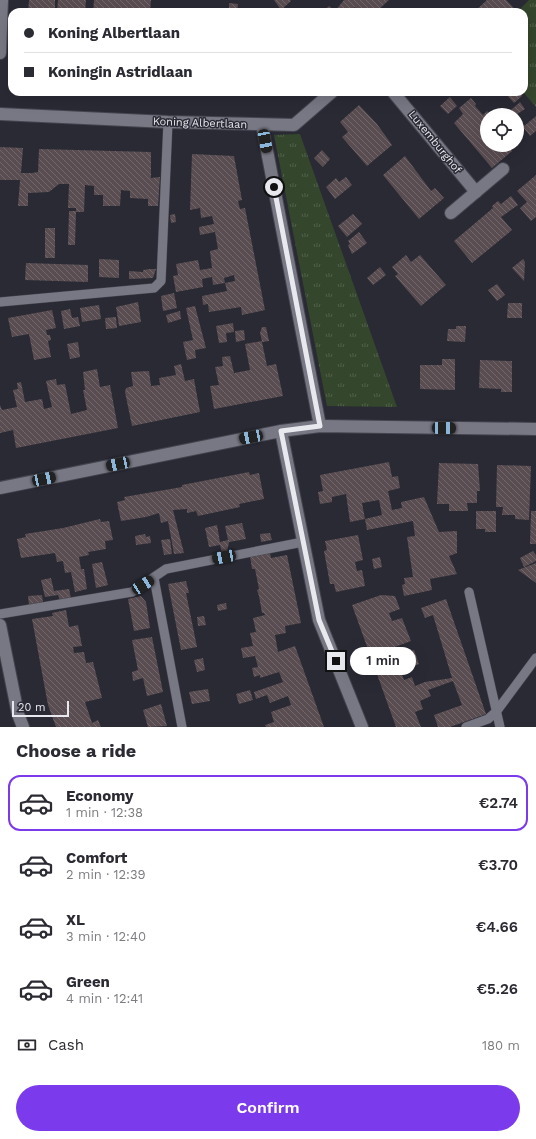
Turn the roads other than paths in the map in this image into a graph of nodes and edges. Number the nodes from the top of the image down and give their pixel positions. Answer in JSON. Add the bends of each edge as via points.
{"nodes":[{"id":1,"x":2,"y":0,"type":"edge"},
{"id":2,"x":0,"y":53,"type":"edge"},
{"id":3,"x":327,"y":96,"type":"edge"},
{"id":4,"x":396,"y":96,"type":"edge"},
{"id":5,"x":0,"y":114,"type":"edge"},
{"id":6,"x":168,"y":122,"type":"junction"},
{"id":7,"x":262,"y":125,"type":"junction"},
{"id":8,"x":503,"y":169,"type":"dead end"},
{"id":9,"x":476,"y":192,"type":"junction"},
{"id":10,"x":452,"y":213,"type":"dead end"},
{"id":11,"x":0,"y":302,"type":"edge"},
{"id":12,"x":320,"y":426,"type":"junction"},
{"id":13,"x":536,"y":429,"type":"edge"},
{"id":14,"x":281,"y":431,"type":"junction"},
{"id":15,"x":0,"y":488,"type":"edge"},
{"id":16,"x":303,"y":542,"type":"junction"},
{"id":17,"x":154,"y":578,"type":"junction"},
{"id":18,"x":469,"y":592,"type":"dead end"},
{"id":19,"x":0,"y":614,"type":"edge"},
{"id":20,"x":0,"y":625,"type":"edge"},
{"id":21,"x":536,"y":658,"type":"edge"},
{"id":22,"x":496,"y":712,"type":"junction"},
{"id":23,"x":23,"y":727,"type":"edge"},
{"id":24,"x":182,"y":727,"type":"edge"},
{"id":25,"x":362,"y":727,"type":"edge"},
{"id":26,"x":466,"y":727,"type":"edge"},
{"id":27,"x":500,"y":727,"type":"edge"}],
"edges":[{"from":1,"to":2,"type":"street"},
{"from":3,"to":7,"type":"street","via":[[294,124]]},
{"from":4,"to":9,"type":"street","name":"Luxemburghof"},
{"from":5,"to":6,"type":"street","name":"Koning Albertlaan"},
{"from":6,"to":7,"type":"street","name":"Koning Albertlaan"},
{"from":6,"to":11,"type":"lane","via":[[161,281],[154,288]]},
{"from":7,"to":12,"type":"street","name":"Koning Albertlaan"},
{"from":8,"to":9,"type":"street"},
{"from":9,"to":10,"type":"street"},
{"from":12,"to":13,"type":"street"},
{"from":12,"to":14,"type":"street"},
{"from":14,"to":15,"type":"street"},
{"from":14,"to":16,"type":"street"},
{"from":16,"to":17,"type":"lane","via":[[166,569]]},
{"from":16,"to":25,"type":"street","via":[[319,620]]},
{"from":17,"to":19,"type":"lane","via":[[132,592]]},
{"from":17,"to":24,"type":"lane"},
{"from":18,"to":22,"type":"lane"},
{"from":20,"to":23,"type":"street","via":[[18,714]]},
{"from":21,"to":22,"type":"lane"},
{"from":22,"to":26,"type":"lane","via":[[488,719]]},
{"from":22,"to":27,"type":"lane"}]}
